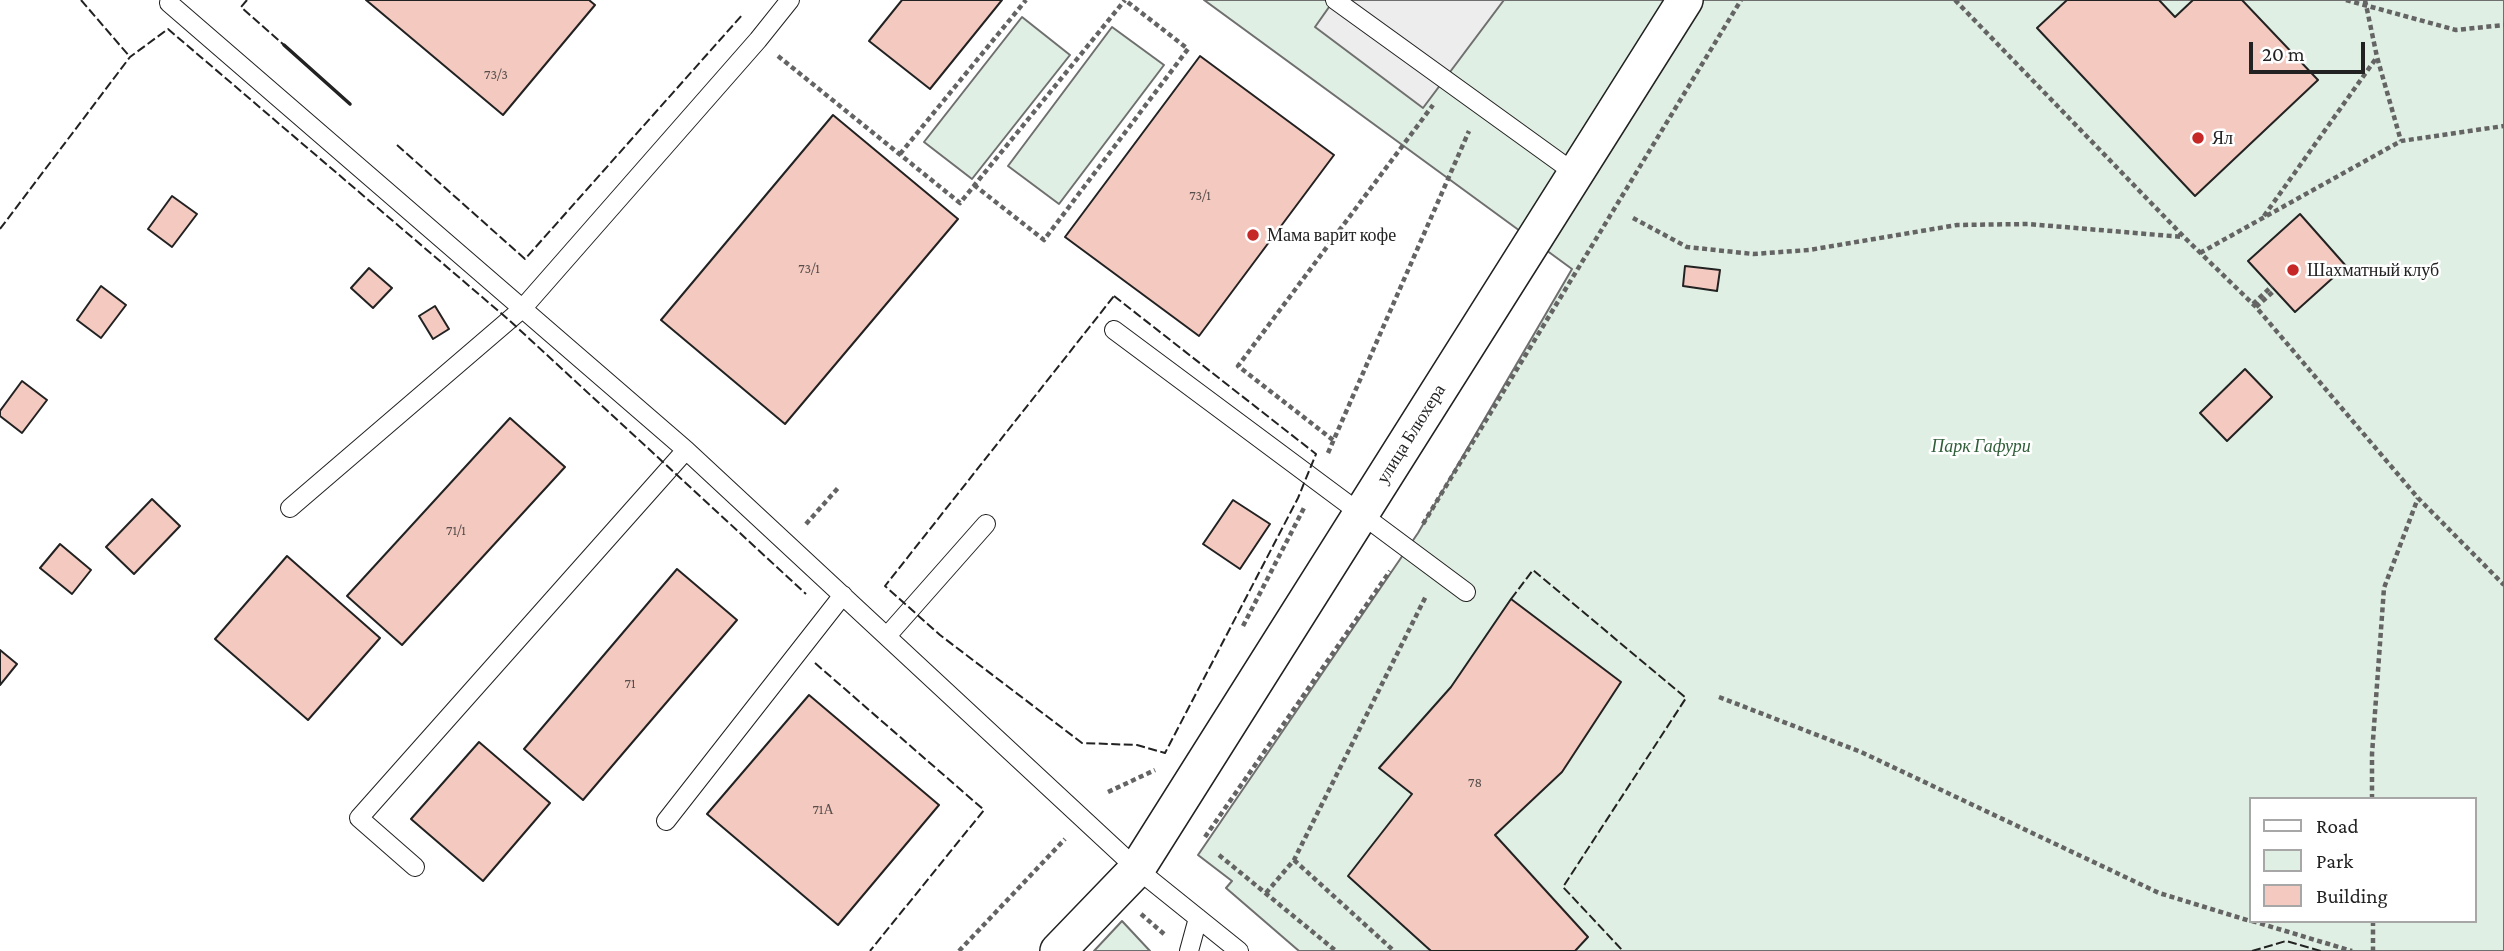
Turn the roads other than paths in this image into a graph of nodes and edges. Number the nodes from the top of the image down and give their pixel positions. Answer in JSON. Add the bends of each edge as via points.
{"nodes":[{"id":1,"x":790,"y":0,"type":"edge"},
{"id":2,"x":1335,"y":0,"type":"edge"},
{"id":3,"x":1685,"y":0,"type":"edge"},
{"id":4,"x":169,"y":3,"type":"dead end"},
{"id":5,"x":1576,"y":174,"type":"junction"},
{"id":6,"x":522,"y":309,"type":"junction"},
{"id":7,"x":1114,"y":330,"type":"dead end"},
{"id":8,"x":686,"y":450,"type":"junction"},
{"id":9,"x":290,"y":508,"type":"dead end"},
{"id":10,"x":1361,"y":514,"type":"junction"},
{"id":11,"x":986,"y":524,"type":"dead end"},
{"id":12,"x":1466,"y":592,"type":"dead end"},
{"id":13,"x":843,"y":595,"type":"junction"},
{"id":14,"x":887,"y":636,"type":"junction"},
{"id":15,"x":666,"y":821,"type":"dead end"},
{"id":16,"x":415,"y":867,"type":"dead end"},
{"id":17,"x":1137,"y":869,"type":"junction"},
{"id":18,"x":1198,"y":918,"type":"junction"},
{"id":19,"x":1058,"y":951,"type":"edge"},
{"id":20,"x":1189,"y":951,"type":"edge"},
{"id":21,"x":1238,"y":951,"type":"edge"}],
"edges":[{"from":1,"to":6,"type":"lane"},
{"from":2,"to":5,"type":"lane"},
{"from":3,"to":5,"type":"street","name":"улица Блюхера"},
{"from":4,"to":6,"type":"lane"},
{"from":5,"to":10,"type":"street","name":"улица Блюхера"},
{"from":6,"to":8,"type":"lane"},
{"from":6,"to":9,"type":"lane"},
{"from":7,"to":10,"type":"lane"},
{"from":8,"to":13,"type":"lane"},
{"from":8,"to":16,"type":"lane","via":[[359,818]]},
{"from":10,"to":12,"type":"lane"},
{"from":10,"to":17,"type":"street","name":"улица Блюхера"},
{"from":11,"to":14,"type":"lane"},
{"from":13,"to":14,"type":"lane"},
{"from":13,"to":15,"type":"lane"},
{"from":14,"to":17,"type":"lane"},
{"from":17,"to":18,"type":"lane"},
{"from":17,"to":19,"type":"street","name":"улица Блюхера"},
{"from":18,"to":20,"type":"lane"},
{"from":18,"to":21,"type":"lane"}]}
